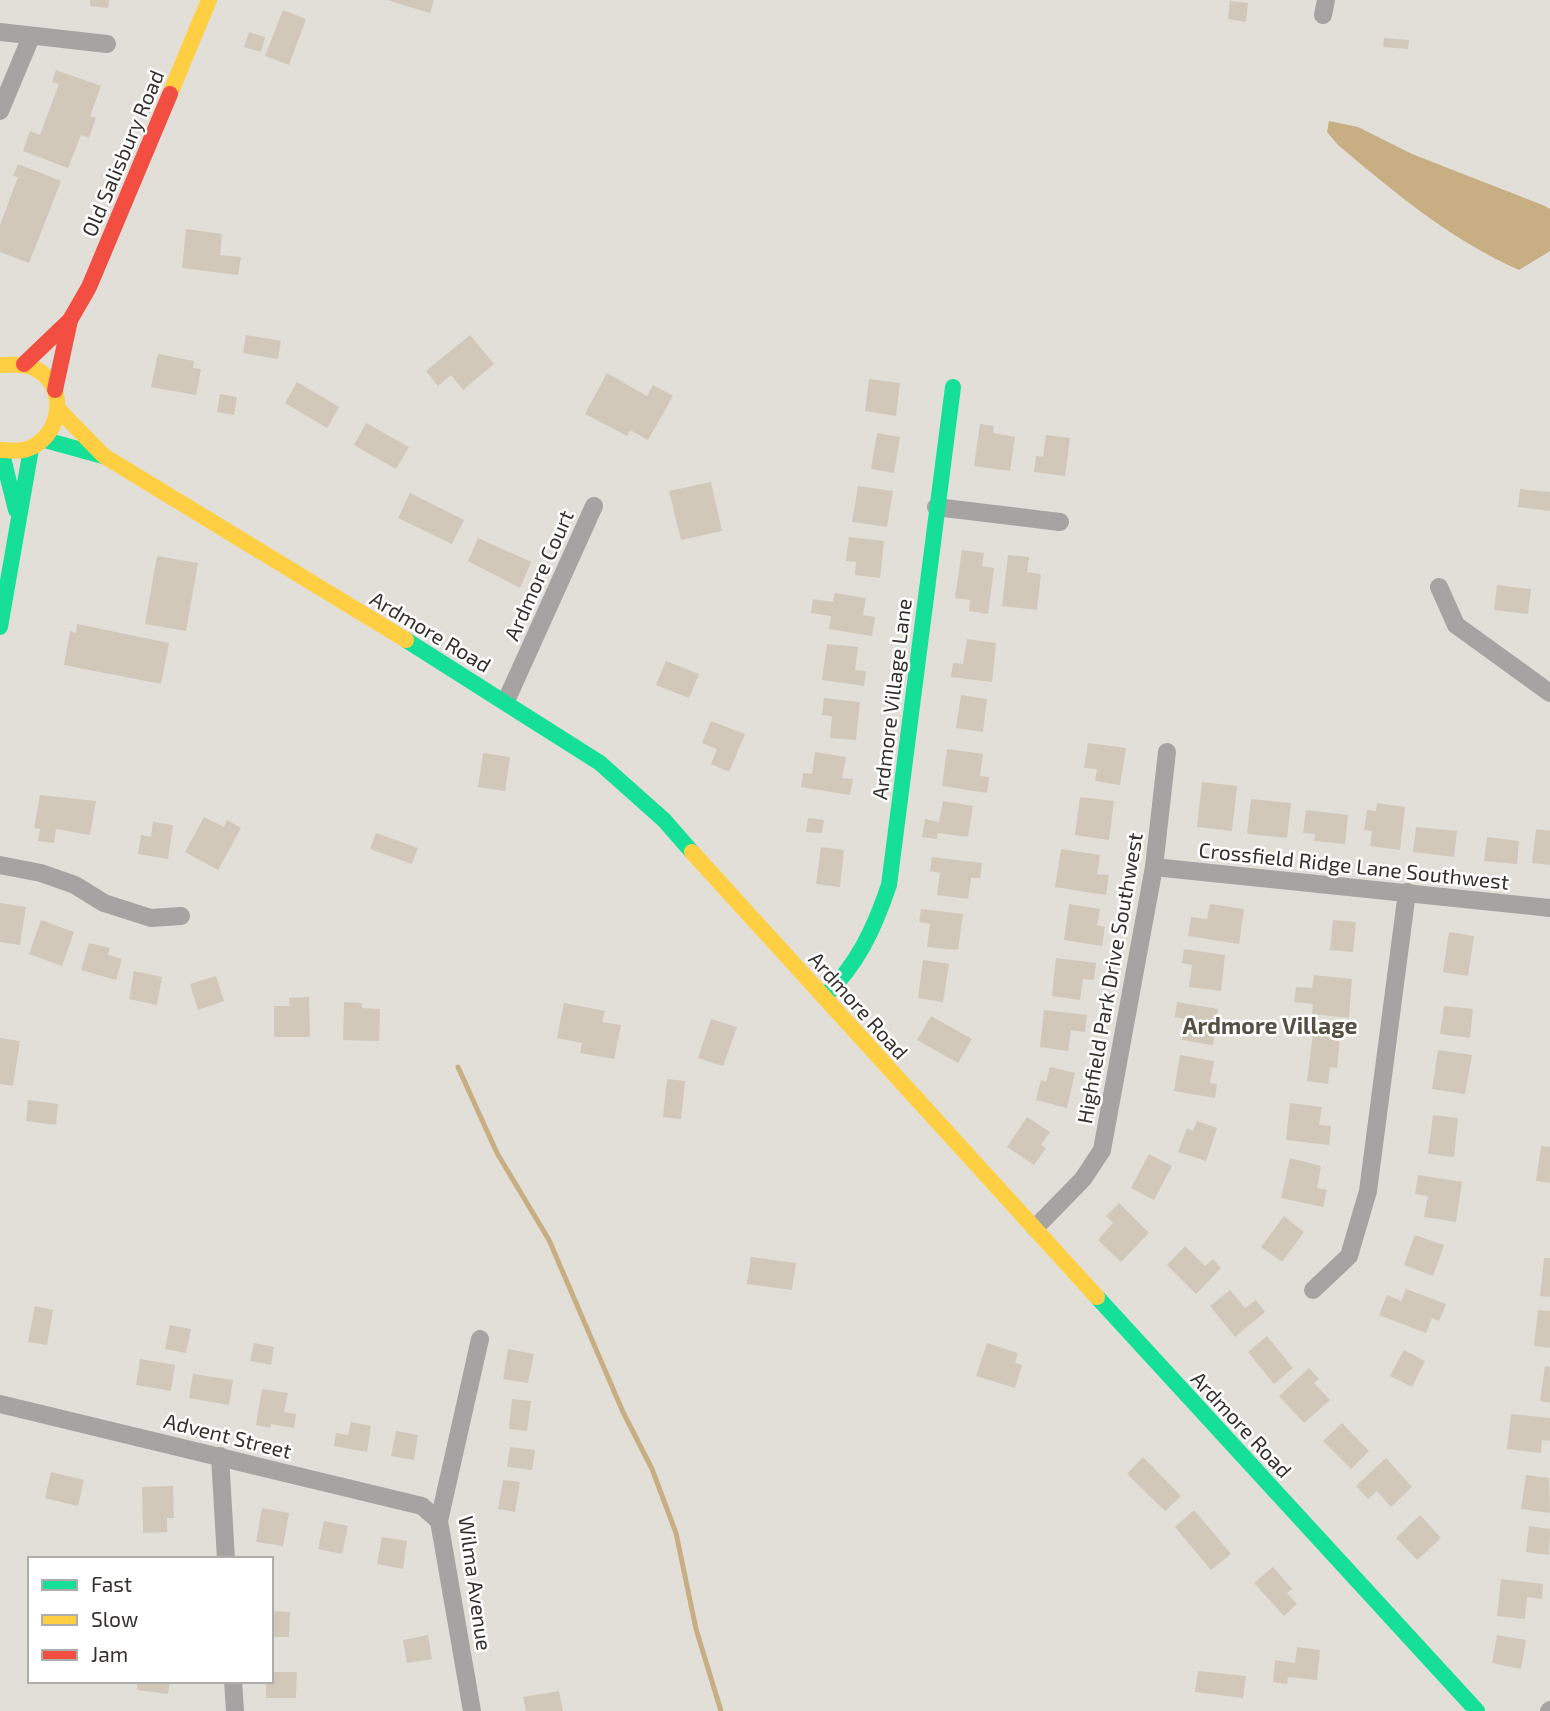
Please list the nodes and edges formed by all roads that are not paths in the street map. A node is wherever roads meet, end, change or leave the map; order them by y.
1 (209, 0) edge
2 (0, 32) edge
3 (31, 37) junction
4 (107, 44) dead end
5 (0, 111) edge
6 (70, 320) junction
7 (24, 364) junction
8 (0, 365) edge
9 (953, 387) dead end
10 (55, 390) junction
11 (59, 410) junction
12 (38, 444) junction
13 (1, 450) edge
14 (104, 456) junction
15 (594, 506) dead end
16 (936, 507) junction
17 (18, 517) junction
18 (1060, 522) dead end
19 (1439, 587) dead end
20 (0, 627) edge
21 (1550, 693) edge
22 (506, 701) junction
23 (1167, 752) dead end
24 (0, 865) edge
25 (1154, 867) junction
26 (1407, 892) junction
27 (1550, 908) edge
28 (181, 916) dead end
29 (824, 997) junction
30 (1035, 1228) junction
31 (1313, 1290) dead end
32 (480, 1339) dead end
33 (0, 1404) edge
34 (220, 1456) junction
35 (439, 1521) junction
36 (226, 1557) edge
37 (233, 1683) edge
38 (234, 1711) edge
39 (472, 1711) edge
40 (1477, 1711) edge

1 - 6 street, Old Salisbury Road
2 - 3 street
3 - 4 street
3 - 5 street
6 - 7 street, Old Salisbury Road
6 - 10 street, Old Salisbury Road
7 - 8 street
7 - 10 street
9 - 16 street, Ardmore Village Lane
10 - 11 street, Old Salisbury Road
11 - 12 street
11 - 14 street, Ardmore Road
12 - 13 street
12 - 14 street, Ardmore Road
12 - 17 street
13 - 17 street
14 - 22 street, Ardmore Road
15 - 22 street, Ardmore Court
16 - 18 street
16 - 29 street, Ardmore Village Lane
17 - 20 street
19 - 21 street
22 - 29 street, Ardmore Road
23 - 25 street, Highfield Park Drive Southwest
24 - 28 street
25 - 26 street, Crossfield Ridge Lane Southwest
25 - 30 street, Highfield Park Drive Southwest
26 - 27 street, Crossfield Ridge Lane Southwest
26 - 31 street
29 - 30 street, Ardmore Road
30 - 40 street, Ardmore Road
32 - 35 street, Wilma Avenue
33 - 34 street, Advent Street
34 - 35 street, Advent Street
34 - 36 street
35 - 39 street, Wilma Avenue
37 - 38 street

